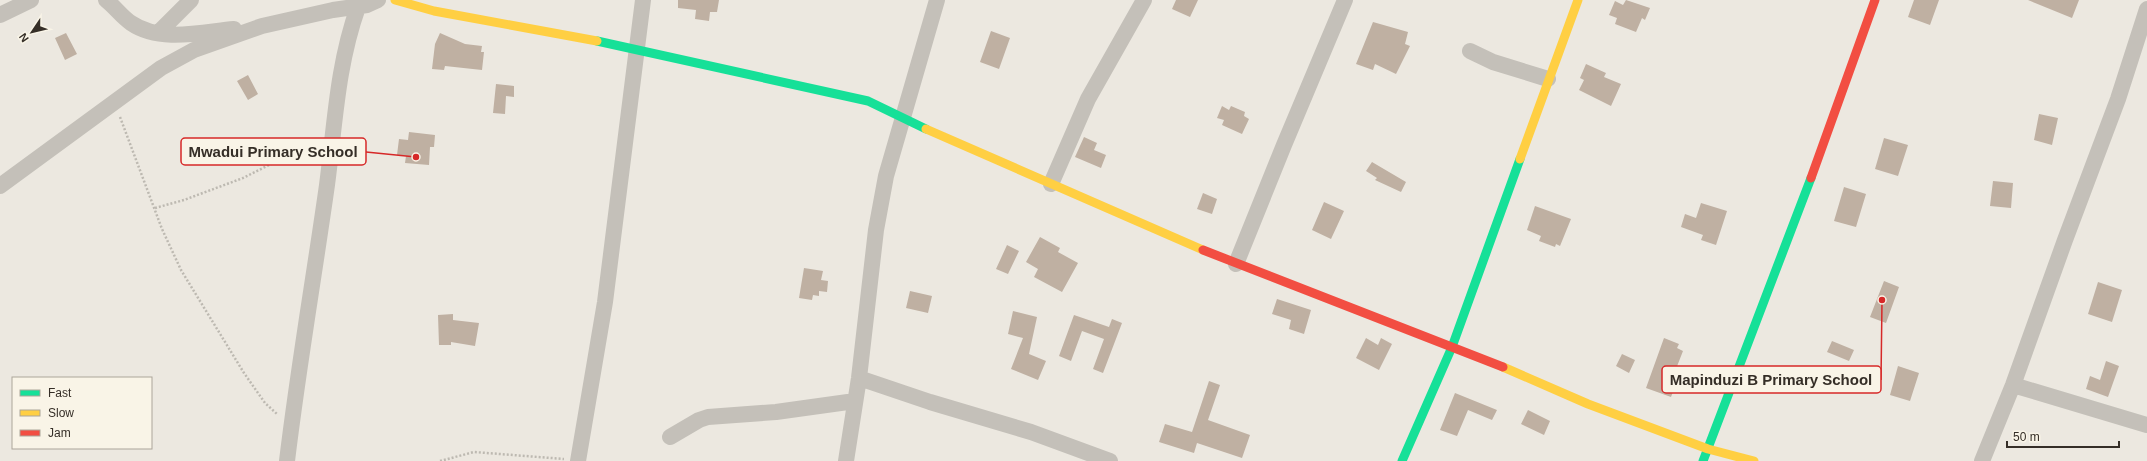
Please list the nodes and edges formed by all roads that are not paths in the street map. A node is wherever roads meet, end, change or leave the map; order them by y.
1 (31, 0) edge
2 (106, 0) edge
3 (191, 0) edge
4 (378, 0) edge
5 (395, 0) edge
6 (644, 0) edge
7 (936, 0) edge
8 (1144, 0) edge
9 (1345, 0) edge
10 (1578, 0) edge
11 (1875, 0) edge
12 (358, 7) junction
13 (2147, 9) edge
14 (0, 15) edge
15 (262, 26) junction
16 (158, 33) junction
17 (637, 49) junction
18 (1470, 51) dead end
19 (1548, 79) junction
20 (902, 119) junction
21 (1051, 184) junction
22 (0, 186) edge
23 (1236, 264) junction
24 (1452, 347) junction
25 (859, 378) junction
26 (2013, 385) junction
27 (855, 401) junction
28 (2147, 425) edge
29 (670, 437) dead end
30 (1708, 449) junction
31 (579, 459) edge
32 (287, 461) edge
33 (846, 461) edge
34 (1110, 461) edge
35 (1402, 461) edge
36 (1703, 461) edge
37 (1754, 461) edge
38 (1982, 461) edge

1 - 14 street
2 - 16 street
3 - 16 street
4 - 12 street
5 - 17 street
6 - 17 street
7 - 20 street
8 - 21 street
9 - 23 street
10 - 19 street
11 - 30 street
12 - 15 street
12 - 32 street
13 - 26 street
15 - 16 street
15 - 22 street
17 - 20 street
17 - 31 street
18 - 19 street
19 - 24 street
20 - 21 street
20 - 25 street
21 - 23 street
23 - 24 street
24 - 30 street
24 - 35 street
25 - 27 street
25 - 34 street
26 - 28 street
26 - 38 street
27 - 29 street
27 - 33 street
30 - 36 street
30 - 37 street

